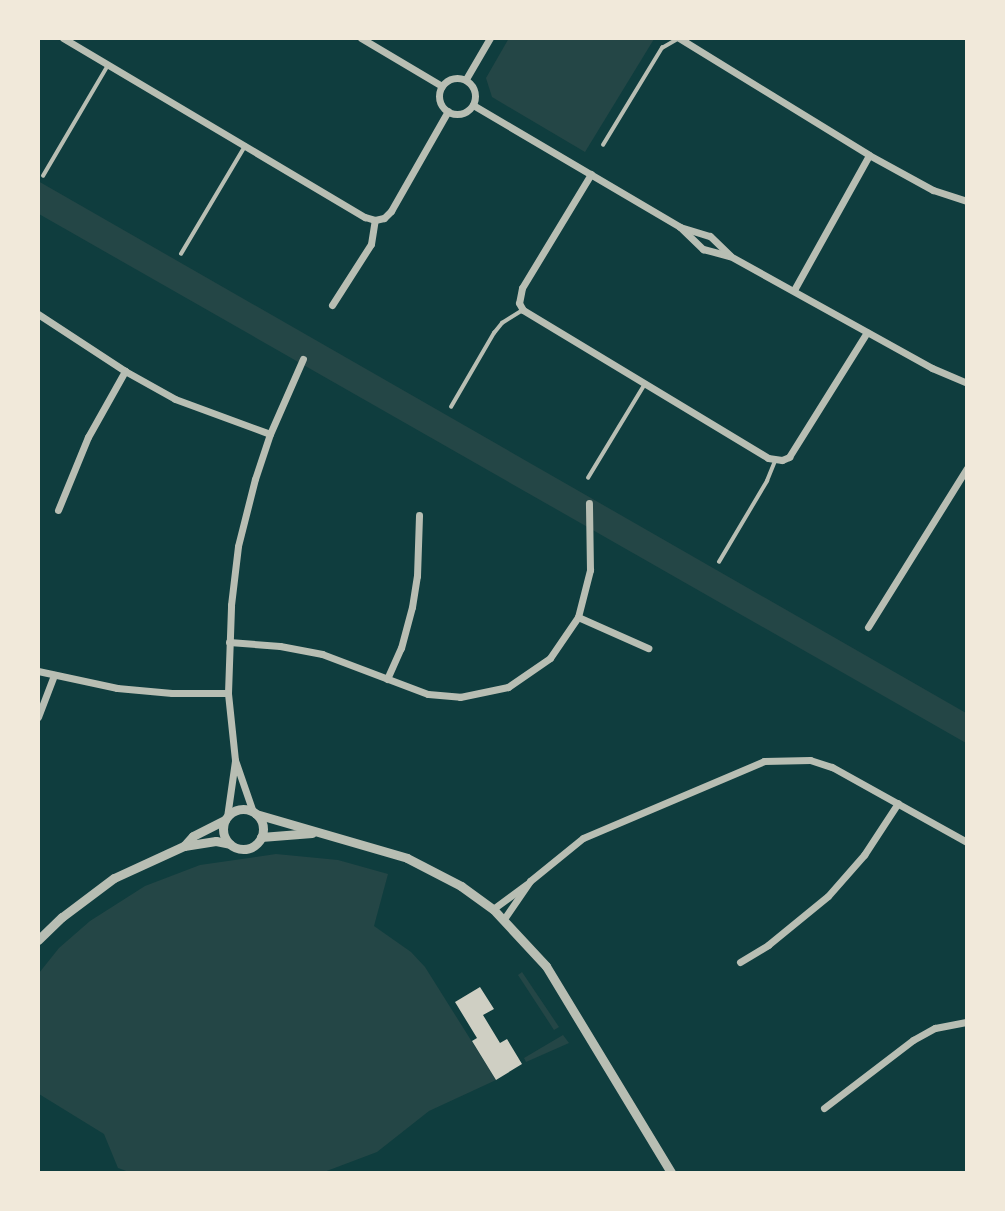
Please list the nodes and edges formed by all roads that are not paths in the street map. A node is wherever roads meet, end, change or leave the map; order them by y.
1 (64, 38) edge
2 (361, 38) edge
3 (490, 38) edge
4 (679, 38) edge
5 (108, 65) junction
6 (466, 79) junction
7 (442, 86) junction
8 (473, 105) junction
9 (448, 111) junction
10 (603, 145) dead end
11 (245, 146) junction
12 (869, 155) junction
13 (591, 174) junction
14 (43, 176) dead end
15 (967, 201) edge
16 (375, 220) junction
17 (680, 228) junction
18 (181, 254) dead end
19 (730, 256) junction
20 (794, 290) junction
21 (332, 304) dead end
22 (523, 310) junction
23 (38, 314) edge
24 (867, 332) junction
25 (303, 359) dead end
26 (125, 371) junction
27 (967, 383) edge
28 (645, 384) junction
29 (451, 407) dead end
30 (270, 434) junction
31 (775, 461) junction
32 (967, 468) edge
33 (588, 478) dead end
34 (589, 503) dead end
35 (58, 510) dead end
36 (419, 515) dead end
37 (719, 562) dead end
38 (578, 617) junction
39 (868, 627) dead end
40 (229, 642) junction
41 (648, 648) dead end
42 (38, 671) edge
43 (54, 676) junction
44 (387, 680) junction
45 (228, 693) junction
46 (38, 717) edge
47 (235, 760) junction
48 (898, 803) junction
49 (255, 813) junction
50 (226, 818) junction
51 (314, 832) junction
52 (261, 837) junction
53 (967, 842) edge
54 (229, 844) junction
55 (184, 846) junction
56 (530, 881) junction
57 (493, 909) junction
58 (504, 919) junction
59 (38, 940) edge
60 (740, 962) dead end
61 (967, 1022) edge
62 (824, 1108) dead end
63 (671, 1172) edge

1 - 5 street
2 - 7 street
3 - 6 street
4 - 10 lane
4 - 12 street
5 - 11 street
5 - 14 lane
6 - 7 street
6 - 8 street
7 - 9 street
8 - 9 street
8 - 13 street
9 - 16 street
11 - 16 street
11 - 18 lane
12 - 15 street
12 - 20 street
13 - 17 street
13 - 22 street
16 - 21 street
17 - 19 street
17 - 19 street
19 - 20 street
20 - 24 street
22 - 28 street
22 - 29 lane
23 - 26 street
24 - 27 street
24 - 31 street
25 - 30 street
26 - 30 street
26 - 35 street
28 - 31 street
28 - 33 lane
30 - 40 street
31 - 37 lane
32 - 39 street
34 - 38 street
36 - 44 street
38 - 41 street
38 - 44 street
40 - 44 street
40 - 45 street
42 - 43 street
43 - 45 street
43 - 46 street
45 - 47 street
47 - 49 street
47 - 50 street
48 - 53 street
48 - 56 street
48 - 60 street
49 - 50 street
49 - 51 street
49 - 52 street
50 - 54 street
50 - 55 street
51 - 52 street
51 - 57 street
52 - 54 street
54 - 55 street
55 - 59 street
56 - 57 street
56 - 58 street
57 - 58 street
58 - 63 street
61 - 62 street

